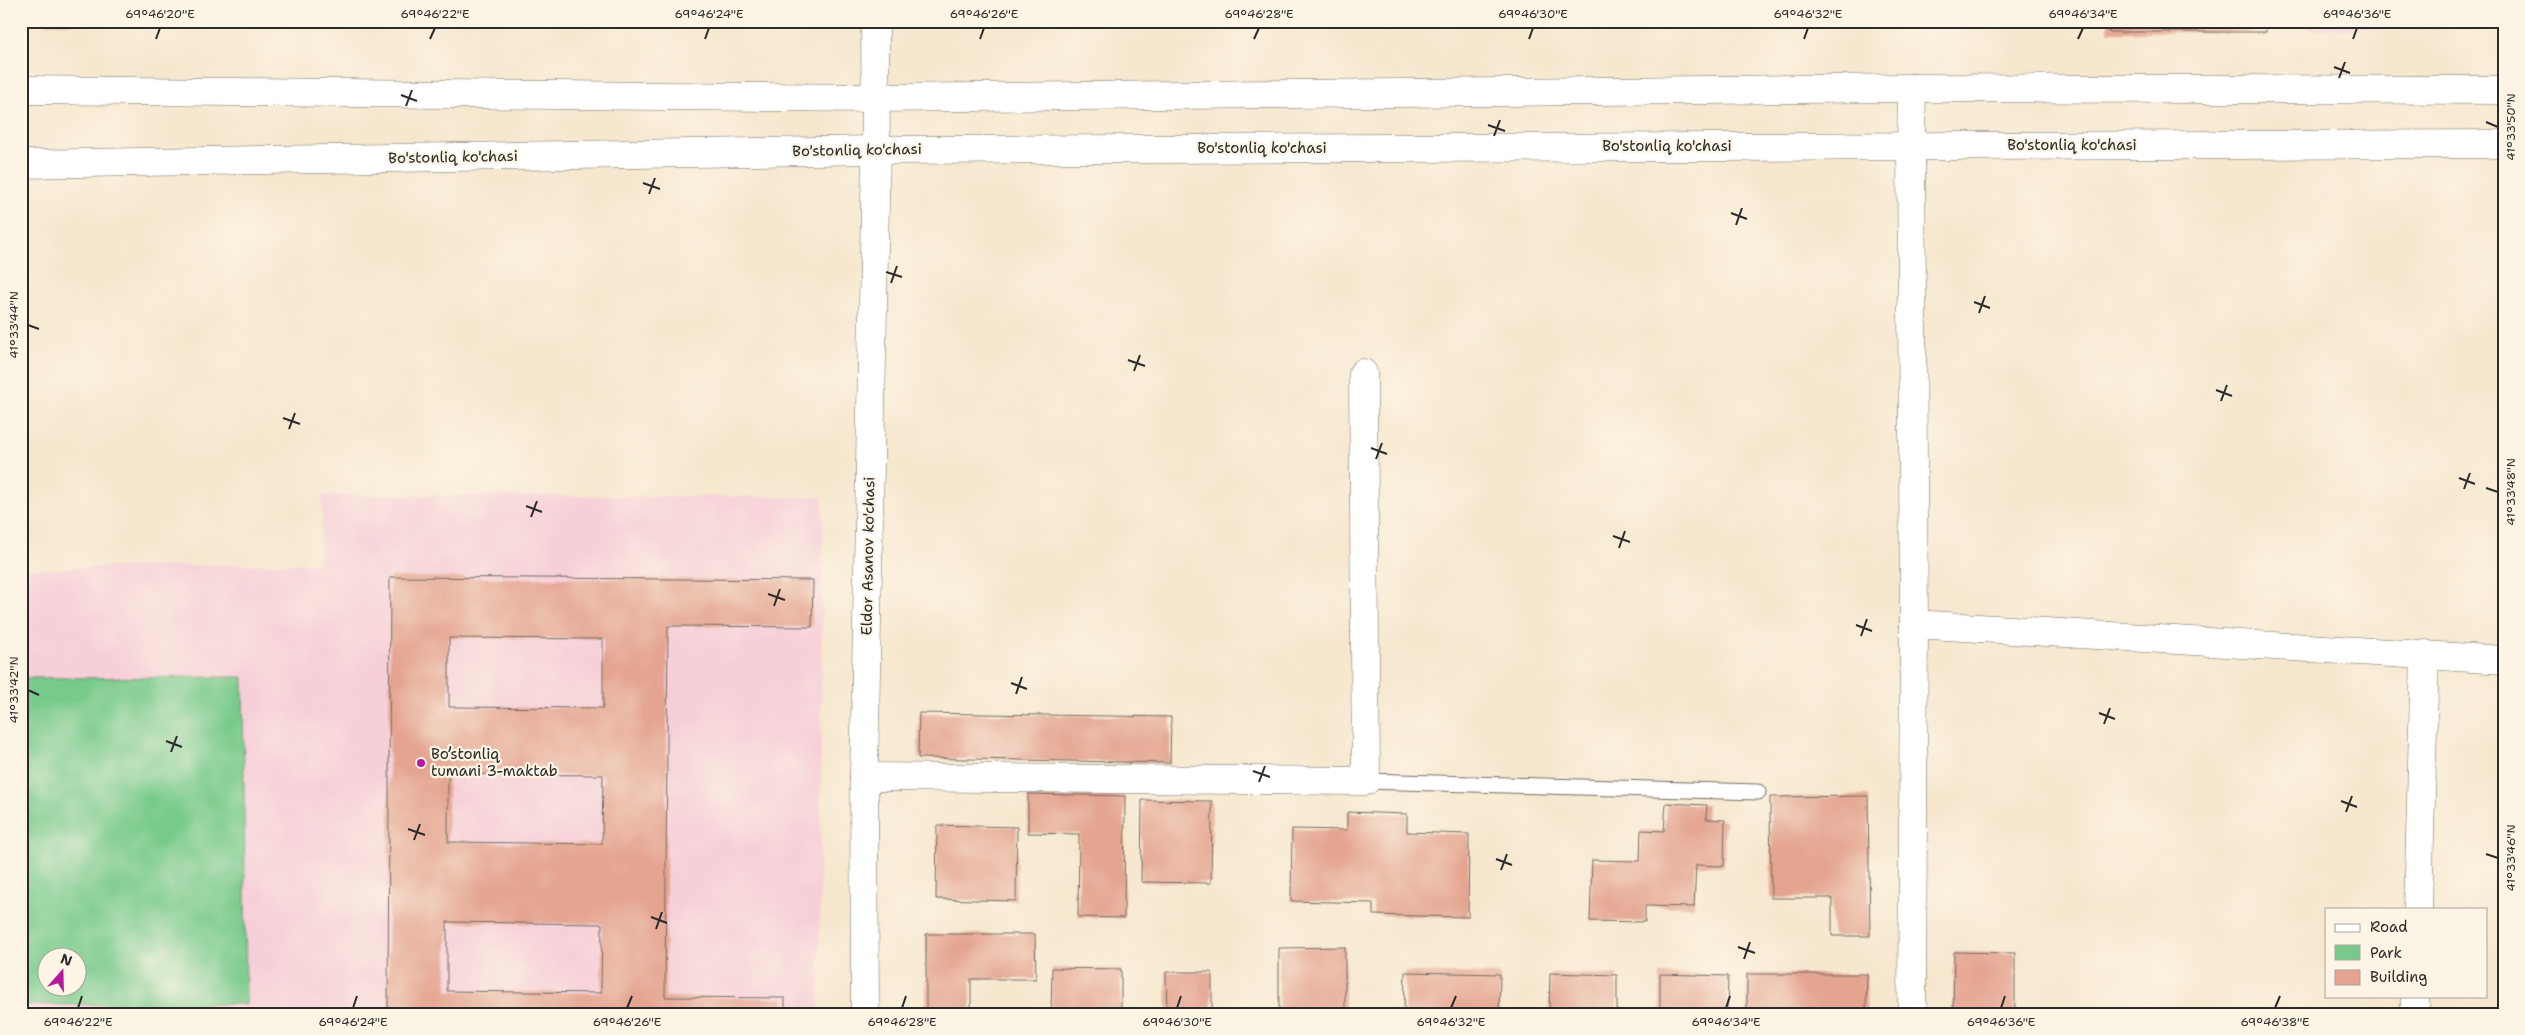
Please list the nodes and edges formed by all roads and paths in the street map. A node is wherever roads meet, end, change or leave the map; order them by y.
1 (874, 21) edge
2 (1912, 88) junction
3 (21, 90) edge
4 (2504, 90) edge
5 (876, 98) junction
6 (2504, 144) edge
7 (1911, 145) junction
8 (876, 150) junction
9 (21, 164) edge
10 (1363, 373) dead end
11 (1914, 624) junction
12 (2425, 654) junction
13 (2504, 660) edge
14 (864, 777) junction
15 (1366, 781) junction
16 (1758, 792) dead end
17 (2418, 908) edge
18 (2415, 998) edge
19 (865, 1014) edge
20 (1912, 1014) edge
21 (2415, 1014) edge

1 - 5 street, Eldor Asanov ko'chasi
2 - 4 street
2 - 5 street
2 - 7 street
3 - 5 street
5 - 8 street, Eldor Asanov ko'chasi
6 - 7 street, Bo'stonliq ko'chasi
7 - 8 street, Bo'stonliq ko'chasi
7 - 11 street
8 - 9 street, Bo'stonliq ko'chasi
8 - 14 street, Eldor Asanov ko'chasi
10 - 15 street
11 - 12 street
11 - 20 street
12 - 13 street
12 - 17 street
14 - 15 street
14 - 19 street, Eldor Asanov ko'chasi
15 - 16 lane
18 - 21 street

